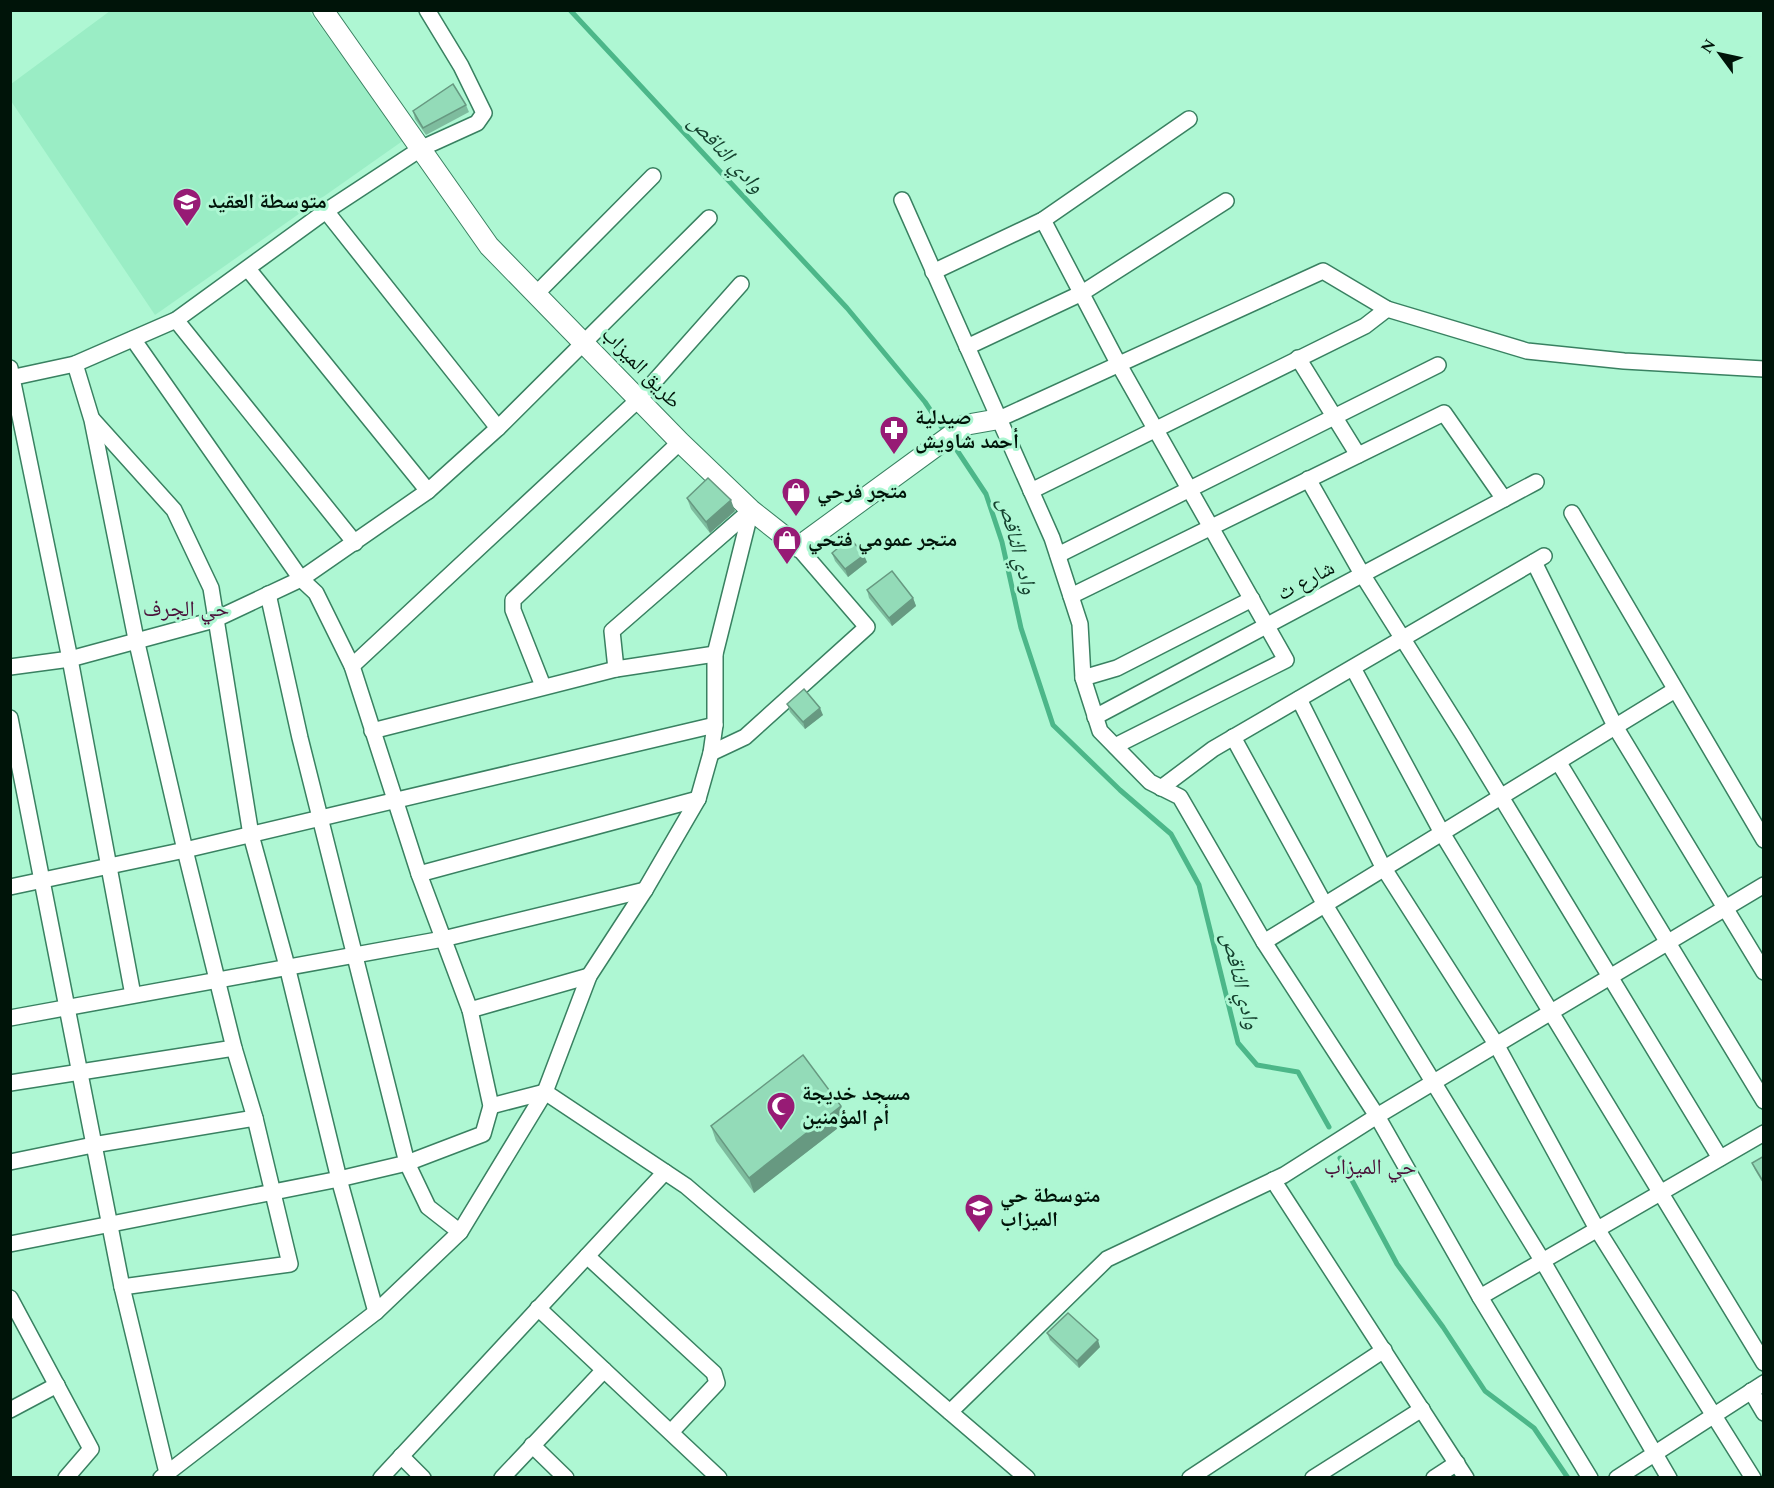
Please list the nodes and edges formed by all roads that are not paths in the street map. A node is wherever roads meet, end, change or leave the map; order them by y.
1 (323, 10) edge
2 (427, 10) edge
3 (1190, 118) dead end
4 (422, 148) junction
5 (653, 176) dead end
6 (902, 200) dead end
7 (1226, 201) dead end
8 (326, 210) junction
9 (709, 218) dead end
10 (1043, 220) junction
11 (248, 269) junction
12 (933, 272) junction
13 (741, 284) dead end
14 (1082, 293) junction
15 (536, 294) junction
16 (1387, 309) junction
17 (176, 320) junction
18 (133, 339) junction
19 (584, 343) junction
20 (967, 347) junction
21 (1298, 358) junction
22 (1118, 363) junction
23 (75, 364) junction
24 (1438, 365) dead end
25 (1764, 369) edge
26 (11, 375) edge
27 (638, 400) junction
28 (999, 418) junction
29 (1334, 419) junction
30 (92, 420) junction
31 (498, 428) junction
32 (1156, 429) junction
33 (680, 442) junction
34 (1358, 455) junction
35 (1308, 479) junction
36 (1536, 482) dead end
37 (428, 490) junction
38 (1190, 490) junction
39 (1031, 491) junction
40 (1504, 499) junction
41 (751, 510) junction
42 (1572, 513) dead end
43 (1212, 526) junction
44 (355, 543) junction
45 (798, 548) junction
46 (1058, 555) junction
47 (1362, 574) junction
48 (301, 579) junction
49 (268, 594) junction
50 (1071, 596) junction
51 (1252, 598) junction
52 (214, 620) junction
53 (1267, 625) junction
54 (1403, 638) junction
55 (136, 639) junction
56 (715, 654) junction
57 (69, 659) junction
58 (352, 666) junction
59 (10, 667) edge
60 (1353, 668) junction
61 (616, 669) junction
62 (1083, 678) junction
63 (543, 686) junction
64 (1675, 690) junction
65 (1299, 699) junction
66 (1095, 717) junction
67 (10, 718) edge
68 (715, 725) junction
69 (1616, 728) junction
70 (372, 731) junction
71 (1233, 737) junction
72 (1115, 746) junction
73 (711, 753) junction
74 (1559, 763) junction
75 (1161, 788) junction
76 (1501, 798) junction
77 (395, 799) junction
78 (698, 799) junction
79 (320, 817) junction
80 (1442, 833) junction
81 (250, 835) junction
82 (1764, 840) edge
83 (185, 850) junction
84 (109, 866) junction
85 (1383, 867) junction
86 (419, 874) junction
87 (44, 882) junction
88 (1764, 885) edge
89 (10, 887) edge
90 (645, 890) junction
91 (1325, 905) junction
92 (1723, 908) junction
93 (443, 939) junction
94 (1264, 942) junction
95 (1666, 942) junction
96 (355, 956) junction
97 (287, 966) junction
98 (1764, 972) edge
99 (589, 976) junction
100 (1611, 977) junction
101 (218, 979) junction
102 (133, 995) junction
103 (67, 1007) junction
104 (470, 1010) junction
105 (1550, 1012) junction
106 (10, 1018) edge
107 (1496, 1044) junction
108 (234, 1048) junction
109 (79, 1074) junction
110 (10, 1083) edge
111 (1435, 1083) junction
112 (545, 1092) junction
113 (1764, 1101) edge
114 (491, 1106) junction
115 (1377, 1116) junction
116 (255, 1118) junction
117 (1764, 1133) edge
118 (93, 1145) junction
119 (1720, 1158) junction
120 (10, 1162) edge
121 (407, 1163) junction
122 (665, 1172) junction
123 (339, 1179) junction
124 (1273, 1180) junction
125 (1660, 1192) junction
126 (273, 1194) junction
127 (109, 1224) junction
128 (1597, 1228) junction
129 (460, 1232) junction
130 (10, 1244) edge
131 (587, 1256) junction
132 (1542, 1260) junction
133 (122, 1287) junction
134 (1480, 1297) junction
135 (10, 1298) edge
136 (538, 1308) junction
137 (376, 1312) junction
138 (1384, 1350) junction
139 (1764, 1363) edge
140 (604, 1370) junction
141 (57, 1385) junction
142 (1757, 1387) edge
143 (1422, 1409) junction
144 (10, 1410) edge
145 (950, 1412) junction
146 (1764, 1413) edge
147 (1714, 1415) junction
148 (671, 1432) junction
149 (532, 1445) junction
150 (1654, 1454) junction
151 (401, 1456) junction
152 (1457, 1463) junction
153 (164, 1475) edge
154 (66, 1478) edge
155 (381, 1478) edge
156 (423, 1478) edge
157 (502, 1478) edge
158 (566, 1478) edge
159 (719, 1478) edge
160 (1027, 1478) edge
161 (1190, 1478) edge
162 (1313, 1478) edge
163 (1434, 1478) edge
164 (1466, 1478) edge
165 (1590, 1478) edge
166 (1617, 1478) edge
167 (1669, 1478) edge
168 (1753, 1478) edge

1 - 4 street, طريق الميزاب
2 - 4 street
3 - 10 street
4 - 8 street
4 - 15 street, طريق الميزاب
5 - 15 street
6 - 12 street
7 - 14 street
8 - 11 street
8 - 31 street
9 - 19 street
10 - 12 street
10 - 14 street
11 - 17 street
11 - 37 street
12 - 20 street
13 - 27 street
14 - 20 street
14 - 22 street
15 - 19 street, طريق الميزاب
16 - 21 street
16 - 22 street
16 - 25 street
17 - 18 street
17 - 44 street
18 - 23 street
18 - 48 street
19 - 27 street, طريق الميزاب
19 - 31 street
20 - 28 street
21 - 29 street
21 - 32 street
22 - 28 street
22 - 32 street
23 - 26 street
23 - 30 street
24 - 29 street
26 - 57 street
27 - 33 street, طريق الميزاب
27 - 58 street
28 - 39 street
28 - 45 street
29 - 34 street
29 - 38 street
30 - 52 street
30 - 55 street
31 - 37 street
32 - 38 street
32 - 39 street
33 - 41 street, طريق الميزاب
33 - 63 street
34 - 35 street
34 - 40 street
35 - 43 street
35 - 47 street
36 - 40 street, شارع ث
37 - 44 street
38 - 43 street
38 - 46 street
39 - 46 street
40 - 47 street, شارع ث
41 - 45 street, طريق الميزاب
41 - 56 street
41 - 61 street
42 - 64 street
43 - 50 street
43 - 51 street
44 - 48 street
45 - 73 street
46 - 50 street
47 - 53 street, شارع ث
47 - 54 street
48 - 49 street
48 - 58 street
49 - 52 street
49 - 79 street
50 - 62 street
51 - 53 street
51 - 62 street
52 - 55 street
52 - 81 street
53 - 66 street, شارع ث
53 - 72 street
54 - 60 street
54 - 69 street
54 - 76 street
55 - 57 street
55 - 83 street
56 - 61 street
56 - 68 street
57 - 59 street
57 - 84 street
58 - 70 street
60 - 65 street
60 - 80 street
61 - 63 street
62 - 66 street
63 - 70 street
64 - 69 street
64 - 82 street
65 - 71 street
65 - 85 street
66 - 72 street
67 - 87 street
68 - 73 street
68 - 77 street
69 - 74 street
69 - 92 street
70 - 77 street
71 - 75 street
71 - 91 street
72 - 75 street
73 - 78 street
74 - 76 street
74 - 95 street
75 - 94 street
76 - 80 street
76 - 100 street
77 - 79 street
77 - 86 street
78 - 86 street
78 - 90 street
79 - 81 street
79 - 96 street
80 - 85 street
80 - 105 street
81 - 83 street
81 - 97 street
83 - 84 street
83 - 101 street
84 - 87 street
84 - 102 street
85 - 91 street
85 - 107 street
86 - 93 street
87 - 89 street
87 - 103 street
88 - 92 street
90 - 93 street
90 - 99 street
91 - 94 street
91 - 111 street
92 - 95 street
92 - 98 street
93 - 96 street
93 - 104 street
94 - 115 street
95 - 100 street
95 - 113 street
96 - 97 street
96 - 121 street
97 - 101 street
97 - 123 street
99 - 104 street
99 - 112 street
100 - 105 street
100 - 119 street
101 - 102 street
101 - 108 street
102 - 103 street
103 - 106 street
103 - 109 street
104 - 114 street
105 - 107 street
105 - 125 street
107 - 111 street
107 - 128 street
108 - 109 street
108 - 116 street
109 - 110 street
109 - 118 street
111 - 115 street
111 - 132 street
112 - 114 street
112 - 122 street
112 - 129 street
114 - 121 street
115 - 124 street
115 - 134 street
116 - 118 street
116 - 126 street
117 - 119 street
118 - 120 street
118 - 127 street
119 - 125 street
121 - 123 street
121 - 129 street
122 - 131 street
122 - 145 street
123 - 126 street
123 - 137 street
124 - 138 street
124 - 145 street
125 - 128 street
125 - 139 street
126 - 127 street
126 - 133 street
127 - 130 street
127 - 133 street
128 - 132 street
128 - 147 street
129 - 137 street
131 - 136 street
131 - 148 street
132 - 134 street
132 - 150 street
133 - 153 street
134 - 165 street
135 - 141 street
136 - 140 street
136 - 151 street
137 - 153 street
138 - 143 street
138 - 161 street
140 - 148 street
140 - 149 street
141 - 144 street
141 - 154 street
142 - 146 street
142 - 147 street
143 - 152 street
143 - 162 street
145 - 160 street
147 - 150 street
147 - 168 street
148 - 159 street
149 - 157 street
149 - 158 street
150 - 166 street
150 - 167 street
151 - 155 street
151 - 156 street
152 - 163 street
152 - 164 street

